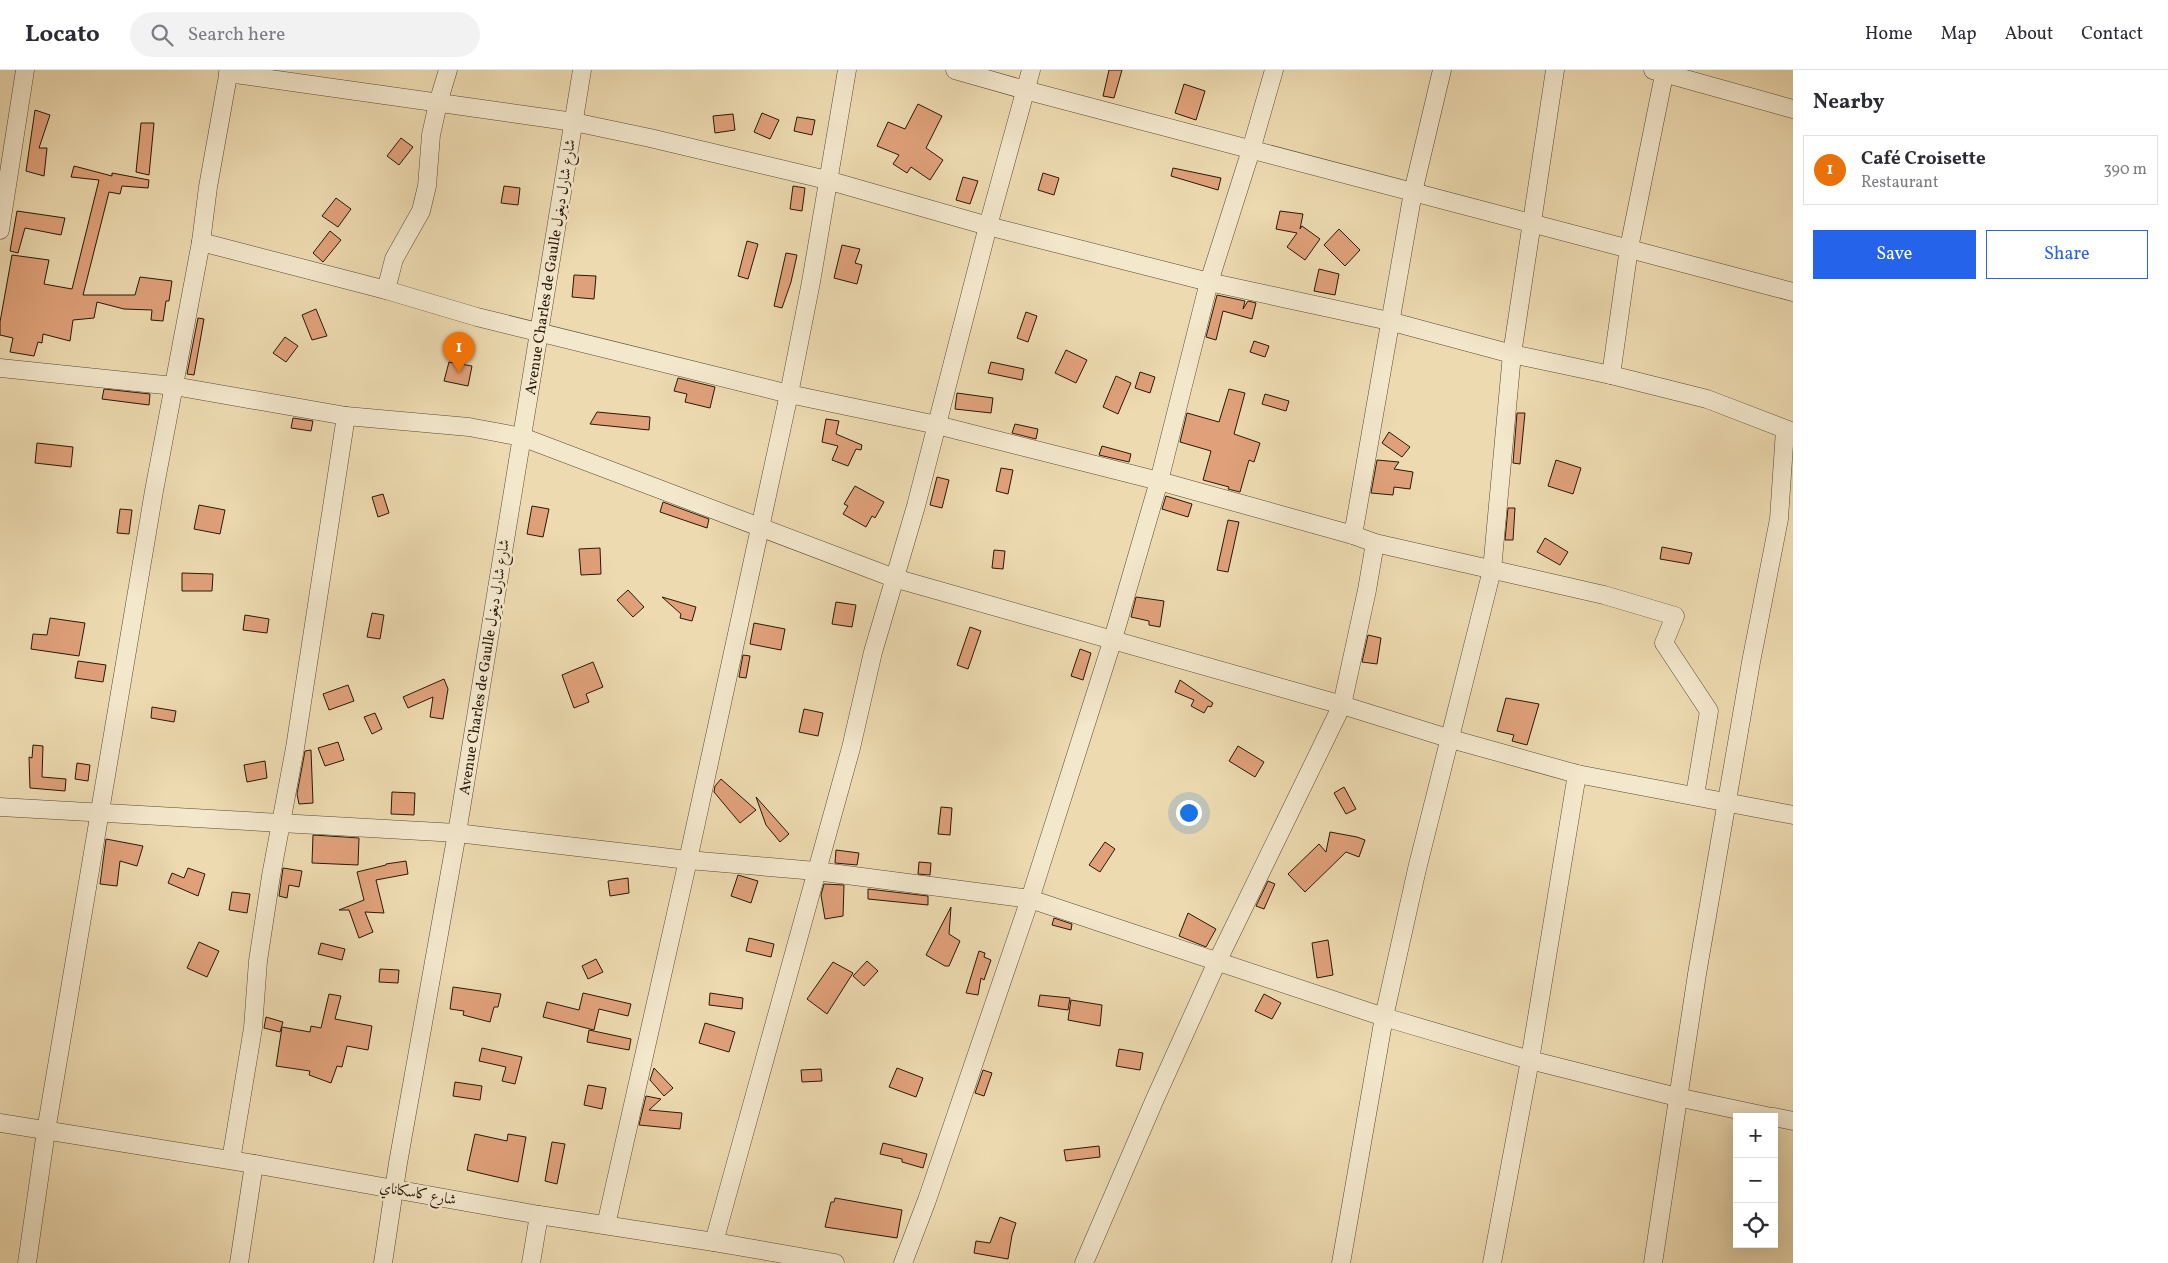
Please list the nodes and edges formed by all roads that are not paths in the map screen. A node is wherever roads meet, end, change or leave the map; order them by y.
1 (25, 70) edge
2 (448, 70) edge
3 (582, 70) edge
4 (847, 70) edge
5 (955, 70) edge
6 (1031, 70) edge
7 (1274, 70) edge
8 (1442, 70) edge
9 (1556, 70) edge
10 (1661, 71) edge
11 (229, 72) edge
12 (307, 77) edge
13 (1025, 90) junction
14 (438, 103) junction
15 (1793, 109) edge
16 (574, 122) junction
17 (1251, 150) junction
18 (827, 180) junction
19 (1413, 192) junction
20 (1531, 224) junction
21 (988, 226) junction
22 (0, 230) edge
23 (201, 242) junction
24 (1629, 248) junction
25 (1209, 282) junction
26 (386, 290) junction
27 (1793, 292) edge
28 (1389, 321) junction
29 (540, 333) junction
30 (1512, 354) junction
31 (0, 368) edge
32 (1611, 375) junction
33 (174, 386) junction
34 (789, 394) junction
35 (346, 416) junction
36 (937, 425) junction
37 (1789, 431) edge
38 (522, 437) junction
39 (1158, 481) junction
40 (761, 529) junction
41 (1353, 535) junction
42 (1375, 543) junction
43 (1492, 570) junction
44 (894, 578) junction
45 (1113, 639) junction
46 (1342, 705) junction
47 (1450, 739) junction
48 (1577, 774) junction
49 (1694, 795) junction
50 (1727, 801) junction
51 (0, 807) edge
52 (101, 813) junction
53 (1793, 815) edge
54 (280, 822) junction
55 (457, 833) junction
56 (688, 860) junction
57 (816, 871) junction
58 (1030, 899) junction
59 (1217, 962) junction
60 (1384, 1018) junction
61 (1530, 1060) junction
62 (1677, 1097) junction
63 (1754, 1113) edge
64 (1778, 1118) edge
65 (1793, 1121) edge
66 (0, 1123) edge
67 (46, 1131) junction
68 (231, 1160) junction
69 (254, 1164) junction
70 (395, 1189) junction
71 (539, 1215) junction
72 (606, 1225) junction
73 (714, 1242) junction
74 (27, 1263) edge
75 (239, 1263) edge
76 (383, 1263) edge
77 (531, 1263) edge
78 (835, 1263) edge
79 (903, 1263) edge
80 (1084, 1263) edge
81 (1341, 1263) edge
82 (1492, 1263) edge
83 (1653, 1263) edge

1 - 22 street
2 - 14 street
3 - 16 street, Avenue Charles de Gaulle شارع شارل ديغول
4 - 18 street
5 - 13 street
6 - 13 street
7 - 17 street
8 - 19 street
9 - 20 street
10 - 15 street
10 - 24 street
11 - 12 street
11 - 23 street
12 - 14 street
13 - 17 street
13 - 21 street
14 - 16 street
14 - 26 street
16 - 18 street
16 - 29 street, Avenue Charles de Gaulle شارع شارل ديغول
17 - 19 street
17 - 25 street
18 - 21 street
18 - 34 street
19 - 20 street
19 - 28 street
20 - 24 street
20 - 30 street
21 - 25 street
21 - 36 street
23 - 26 street
23 - 33 street
24 - 27 street
24 - 32 street
25 - 28 street
25 - 39 street
26 - 29 street
28 - 30 street
28 - 41 street
29 - 34 street
29 - 38 street, Avenue Charles de Gaulle شارع شارل ديغول
30 - 32 street
30 - 43 street
31 - 33 street
32 - 37 street
33 - 35 street
33 - 52 street
34 - 36 street
34 - 40 street
35 - 38 street
35 - 54 street
36 - 39 street
36 - 44 street
37 - 50 street
38 - 40 street
38 - 55 street, Avenue Charles de Gaulle شارع شارل ديغول
39 - 41 street
39 - 45 street
40 - 44 street
40 - 56 street
41 - 42 street
42 - 43 street
42 - 46 street
43 - 47 street
43 - 49 street
44 - 45 street
44 - 57 street
45 - 46 street
45 - 58 street
46 - 47 street
46 - 59 street
47 - 48 street
47 - 60 street
48 - 49 street
48 - 61 street
49 - 50 street
50 - 53 street
50 - 62 street
51 - 52 street
52 - 54 street
52 - 67 street
54 - 55 street
54 - 68 street
55 - 56 street
55 - 70 street, Avenue Charles de Gaulle شارع شارل ديغول
56 - 57 street
56 - 72 street
57 - 58 street
57 - 73 street
58 - 59 street
58 - 79 street
59 - 60 street
59 - 80 street
60 - 61 street
60 - 81 street
61 - 62 street
61 - 82 street
62 - 63 street
62 - 83 street
64 - 65 street
66 - 67 street, شارع كاسكاناي
67 - 68 street, شارع كاسكاناي
67 - 74 street
68 - 69 street, شارع كاسكاناي
69 - 70 street, شارع كاسكاناي
69 - 75 street
70 - 71 street, شارع كاسكاناي
70 - 76 street, Avenue Charles de Gaulle شارع شارل ديغول
71 - 72 street, شارع كاسكاناي
71 - 77 street
72 - 73 street, شارع كاسكاناي
73 - 78 street, شارع كاسكاناي

